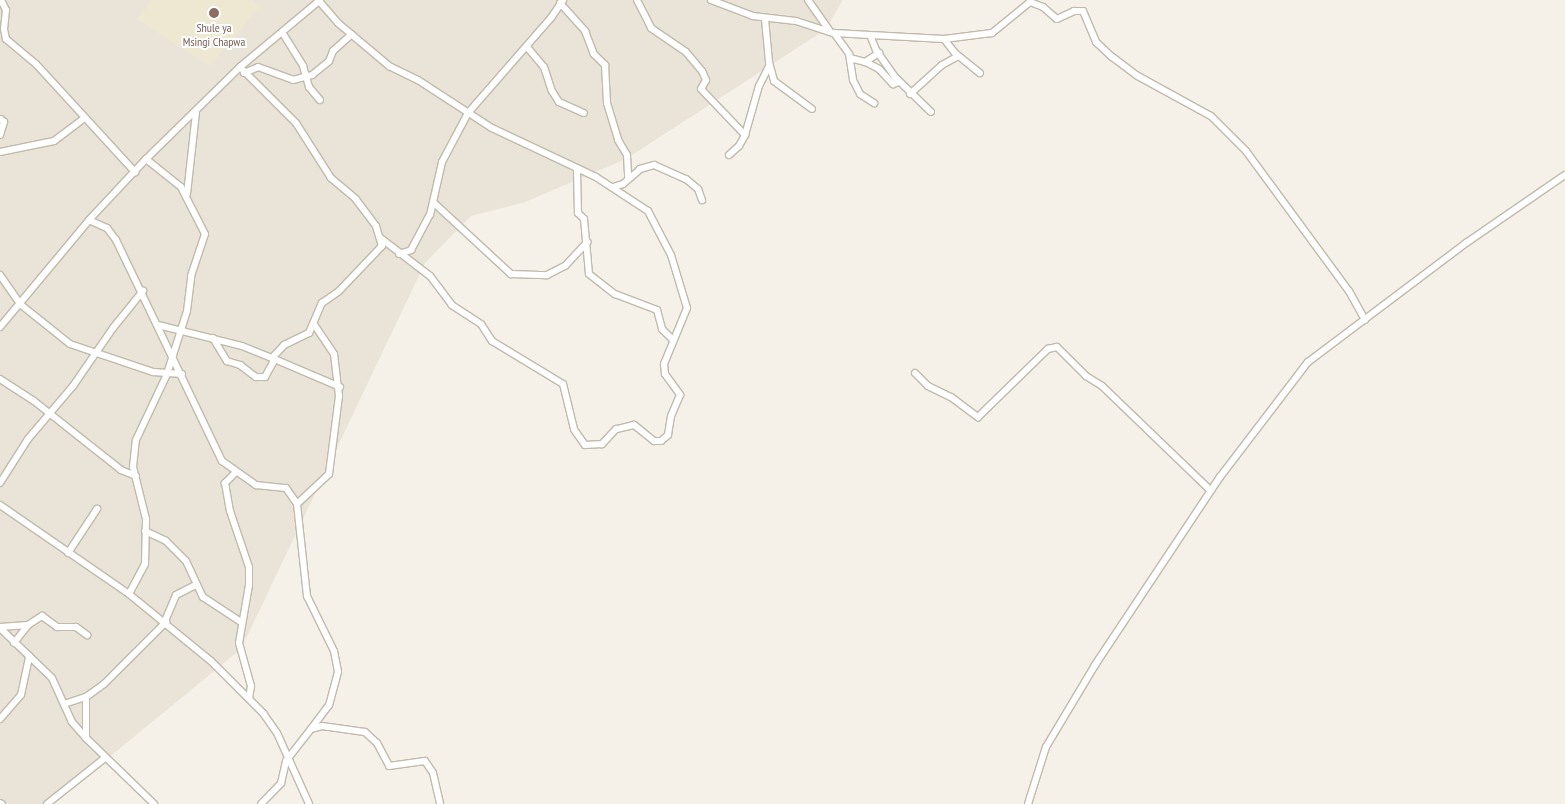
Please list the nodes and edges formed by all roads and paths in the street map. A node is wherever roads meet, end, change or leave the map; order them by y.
1 (2, 0) edge
2 (320, 0) edge
3 (637, 0) edge
4 (711, 0) edge
5 (808, 0) edge
6 (1031, 1) edge
7 (561, 2) edge
8 (765, 19) junction
9 (282, 32) junction
10 (832, 32) junction
11 (352, 34) junction
12 (870, 35) junction
13 (2, 37) edge
14 (944, 39) junction
15 (527, 46) junction
16 (879, 53) junction
17 (958, 56) junction
18 (850, 58) junction
19 (866, 62) junction
20 (769, 66) junction
21 (242, 70) junction
22 (980, 73) dead end
23 (304, 77) junction
24 (899, 82) junction
25 (910, 94) junction
26 (320, 100) dead end
27 (874, 103) dead end
28 (812, 109) dead end
29 (196, 112) junction
30 (931, 112) dead end
31 (468, 113) junction
32 (584, 113) dead end
33 (84, 118) junction
34 (1, 119) edge
35 (0, 135) edge
36 (745, 135) junction
37 (0, 152) edge
38 (729, 155) dead end
39 (146, 159) junction
40 (577, 170) junction
41 (135, 172) junction
42 (1565, 175) edge
43 (628, 178) junction
44 (613, 187) junction
45 (187, 194) junction
46 (702, 200) dead end
47 (434, 203) junction
48 (88, 220) junction
49 (382, 239) junction
50 (587, 242) junction
51 (399, 254) junction
52 (0, 276) edge
53 (143, 291) junction
54 (20, 304) junction
55 (1365, 320) junction
56 (314, 324) junction
57 (158, 325) junction
58 (0, 327) edge
59 (180, 331) junction
60 (213, 338) junction
61 (673, 340) junction
62 (100, 352) junction
63 (172, 354) junction
64 (273, 359) junction
65 (916, 373) dead end
66 (167, 374) junction
67 (182, 374) junction
68 (0, 379) edge
69 (340, 387) junction
70 (48, 414) junction
71 (236, 472) junction
72 (136, 476) junction
73 (0, 483) edge
74 (1210, 491) junction
75 (297, 504) junction
76 (0, 505) edge
77 (97, 509) dead end
78 (145, 531) junction
79 (68, 553) junction
80 (196, 584) junction
81 (129, 594) junction
82 (166, 622) junction
83 (241, 622) junction
84 (28, 625) junction
85 (0, 628) edge
86 (87, 635) dead end
87 (14, 643) junction
88 (29, 656) junction
89 (86, 697) junction
90 (250, 699) junction
91 (64, 704) junction
92 (0, 720) edge
93 (311, 729) junction
94 (86, 738) junction
95 (106, 757) junction
96 (290, 757) junction
97 (47, 804) edge
98 (154, 804) edge
99 (261, 804) edge
100 (309, 804) edge
101 (440, 804) edge
102 (1028, 804) edge

1 - 13 street
2 - 9 street
2 - 11 street
3 - 36 street
4 - 8 street
5 - 10 street
6 - 14 street
6 - 55 street
7 - 15 street
7 - 43 street
8 - 10 street
8 - 20 street
9 - 21 street
9 - 23 street
10 - 12 street
10 - 18 street
11 - 23 street
11 - 31 street
12 - 14 street
12 - 16 street
13 - 33 street
14 - 17 street
15 - 31 street
15 - 32 street
16 - 19 street
16 - 24 street
17 - 22 street
17 - 25 street
18 - 19 street
18 - 27 street
19 - 24 street
20 - 28 street
20 - 36 street
21 - 23 street
21 - 29 street
21 - 49 street
23 - 26 street
24 - 25 street
25 - 30 street
29 - 39 street
29 - 45 street
31 - 40 street
31 - 47 street
33 - 37 street
33 - 41 street
34 - 35 street
36 - 38 street
39 - 41 street
39 - 45 street
40 - 44 street
40 - 50 street
41 - 48 street
42 - 55 street
43 - 44 street
43 - 46 street
44 - 61 street
45 - 59 street
47 - 50 street
47 - 51 street
48 - 53 street
48 - 54 street
49 - 51 street
49 - 56 street
50 - 61 street
51 - 61 street
52 - 54 street
53 - 57 street
53 - 62 street
54 - 58 street
54 - 62 street
55 - 74 street
56 - 64 street
56 - 69 street
57 - 59 street
57 - 63 street
59 - 60 street
59 - 63 street
60 - 64 street
60 - 64 street
62 - 66 street
62 - 70 street
63 - 66 street
63 - 67 street
64 - 69 street
65 - 74 street
66 - 67 street
66 - 72 street
67 - 71 street
68 - 70 street
69 - 75 street
70 - 72 street
70 - 73 street
71 - 75 street
71 - 83 street
72 - 78 street
74 - 102 street
75 - 93 street
76 - 79 street
77 - 79 street
78 - 80 street
78 - 81 street
79 - 81 street
80 - 82 street
80 - 83 street
81 - 82 street
82 - 89 street
82 - 90 street
83 - 90 street
84 - 85 street
84 - 86 street
84 - 87 street
85 - 87 street
87 - 88 street
88 - 91 street
88 - 92 street
89 - 91 street
89 - 94 street
90 - 96 street
91 - 94 street
93 - 96 street
93 - 101 street
94 - 95 street
95 - 97 street
95 - 98 street
96 - 99 street
96 - 100 street

